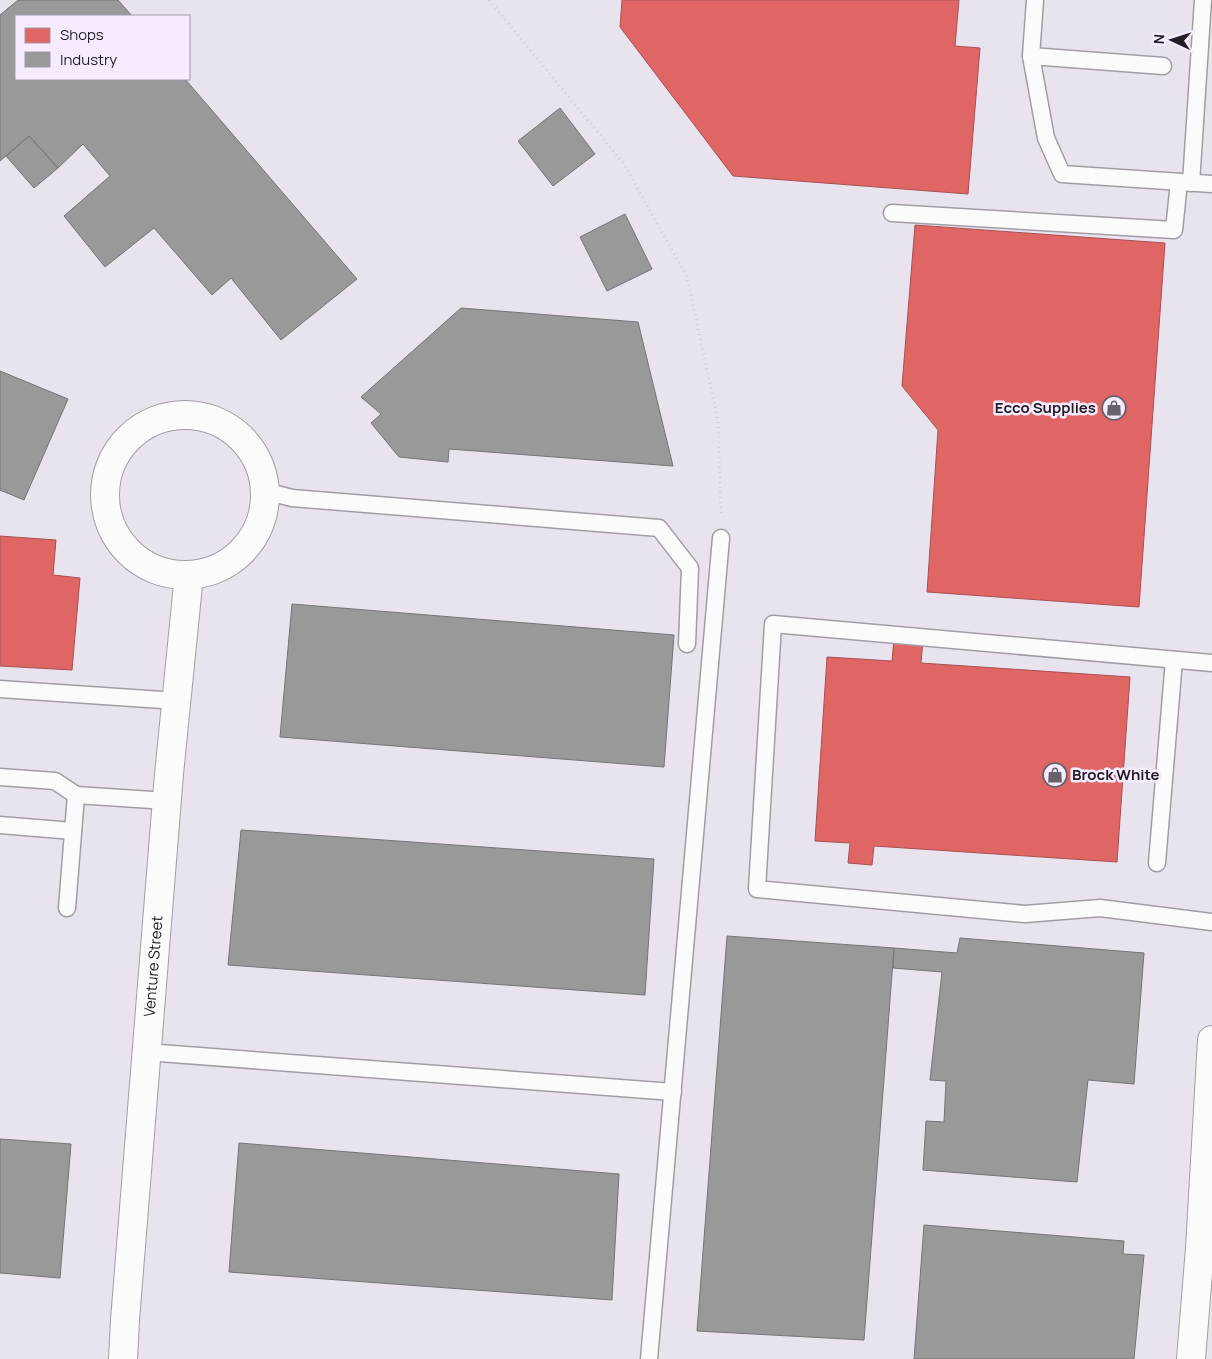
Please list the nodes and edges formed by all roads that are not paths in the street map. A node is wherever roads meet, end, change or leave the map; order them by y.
1 (1035, 0) edge
2 (1203, 0) edge
3 (1031, 56) junction
4 (1163, 66) dead end
5 (1185, 182) junction
6 (1212, 184) edge
7 (892, 213) dead end
8 (265, 492) junction
9 (721, 538) road end
10 (189, 575) junction
11 (687, 644) dead end
12 (1174, 660) junction
13 (1212, 663) edge
14 (0, 689) edge
15 (176, 701) junction
16 (0, 777) edge
17 (76, 795) junction
18 (167, 801) junction
19 (0, 825) edge
20 (73, 831) junction
21 (1157, 862) dead end
22 (67, 908) dead end
23 (1212, 922) edge
24 (1212, 1040) edge
25 (146, 1052) junction
26 (673, 1092) junction
27 (1205, 1263) edge
28 (123, 1359) edge
29 (650, 1359) edge
30 (1191, 1359) edge

1 - 3 lane
2 - 5 lane
3 - 4 lane
3 - 5 lane
5 - 6 lane
5 - 7 lane
8 - 10 street
8 - 10 street
8 - 11 lane
9 - 26 lane
10 - 15 street, Venture Street
12 - 13 lane
12 - 21 lane
12 - 23 lane
14 - 15 lane
15 - 18 street, Venture Street
16 - 17 lane
17 - 18 lane
17 - 20 lane
18 - 25 street, Venture Street
19 - 20 lane
20 - 22 lane
24 - 27 street
25 - 26 lane
25 - 28 street, Venture Street
26 - 29 lane
27 - 30 street

